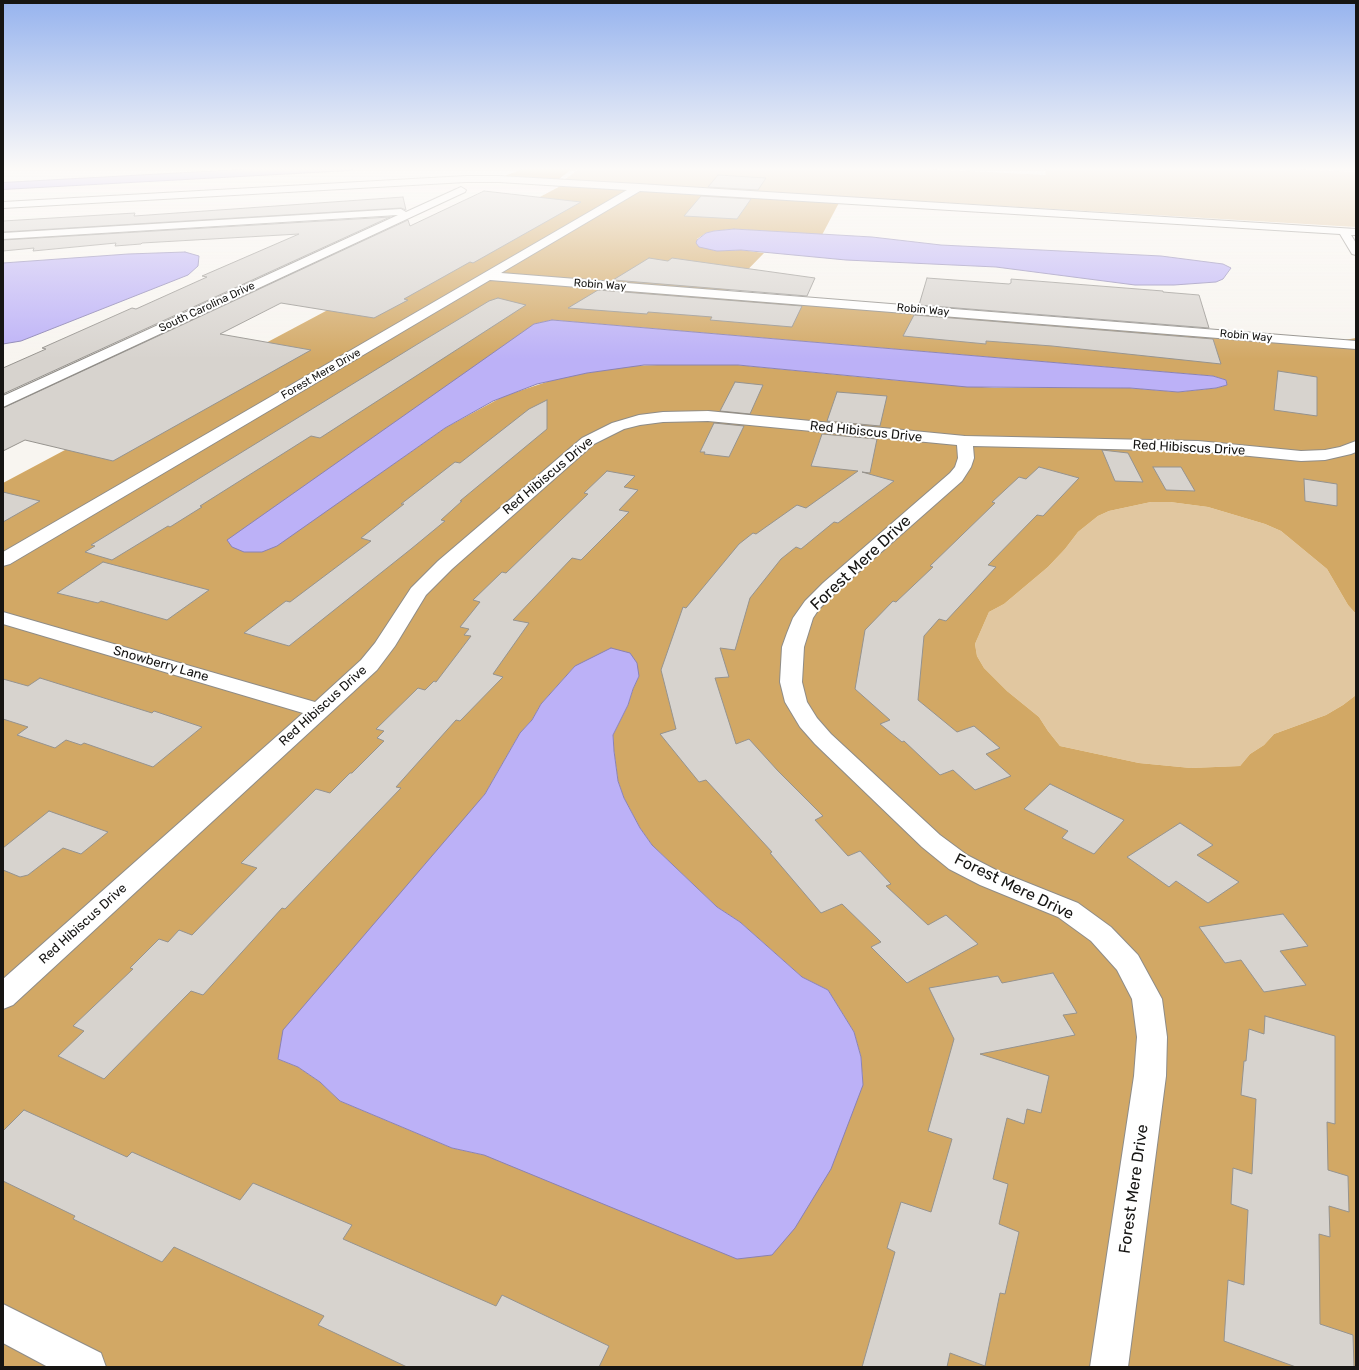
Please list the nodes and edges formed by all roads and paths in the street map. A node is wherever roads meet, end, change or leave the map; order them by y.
1 (89, 231) edge
2 (371, 231) edge
3 (565, 231) edge
4 (1327, 231) edge
5 (1344, 232) junction
6 (1356, 232) edge
7 (3, 236) edge
8 (1356, 252) edge
9 (490, 276) junction
10 (1356, 345) edge
11 (3, 402) edge
12 (965, 441) junction
13 (1356, 446) edge
14 (3, 560) edge
15 (3, 618) edge
16 (318, 710) junction
17 (3, 997) edge
18 (3, 1323) edge
19 (87, 1367) edge
20 (1109, 1367) edge

1 - 7 street
2 - 11 street, South Carolina Drive
3 - 9 street, Forest Mere Drive
4 - 5 street
5 - 6 street
5 - 8 street
9 - 10 street, Robin Way
9 - 14 street, Forest Mere Drive
12 - 13 street, Red Hibiscus Drive
12 - 16 street, Red Hibiscus Drive
12 - 20 street, Forest Mere Drive
15 - 16 street, Snowberry Lane
16 - 17 street, Red Hibiscus Drive
18 - 19 street

